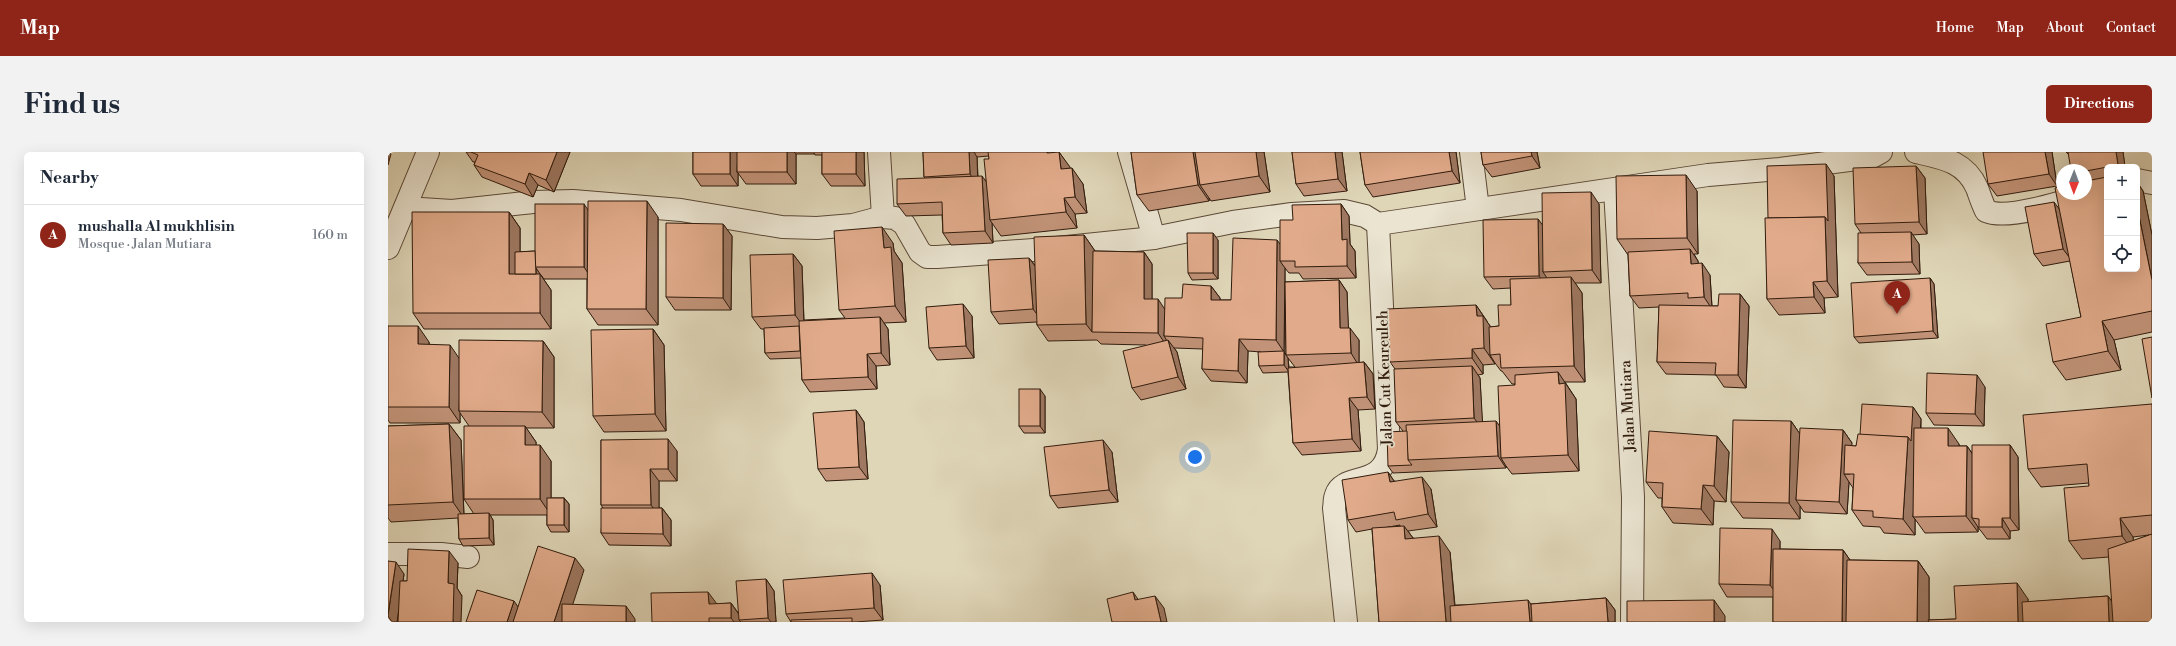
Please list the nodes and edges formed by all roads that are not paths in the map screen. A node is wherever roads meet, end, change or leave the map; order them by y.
1 (428, 152) edge
2 (879, 152) edge
3 (1129, 152) edge
4 (1470, 152) edge
5 (1881, 152) edge
6 (1916, 152) edge
7 (2140, 180) edge
8 (2152, 182) edge
9 (2104, 189) edge
10 (1615, 190) junction
11 (405, 208) junction
12 (1478, 210) junction
13 (883, 217) junction
14 (1378, 224) junction
15 (390, 238) edge
16 (1154, 238) junction
17 (388, 554) edge
18 (468, 557) dead end
19 (1346, 622) edge
20 (1632, 622) edge

1 - 11 street
2 - 13 street
3 - 16 street
4 - 12 street
5 - 10 street
6 - 9 street
7 - 8 street
10 - 12 street
10 - 20 street, Jalan Mutiara
11 - 13 street
11 - 15 street
12 - 14 street
13 - 16 street
14 - 16 street
14 - 19 street, Jalan Cut Keureuleh
17 - 18 street

